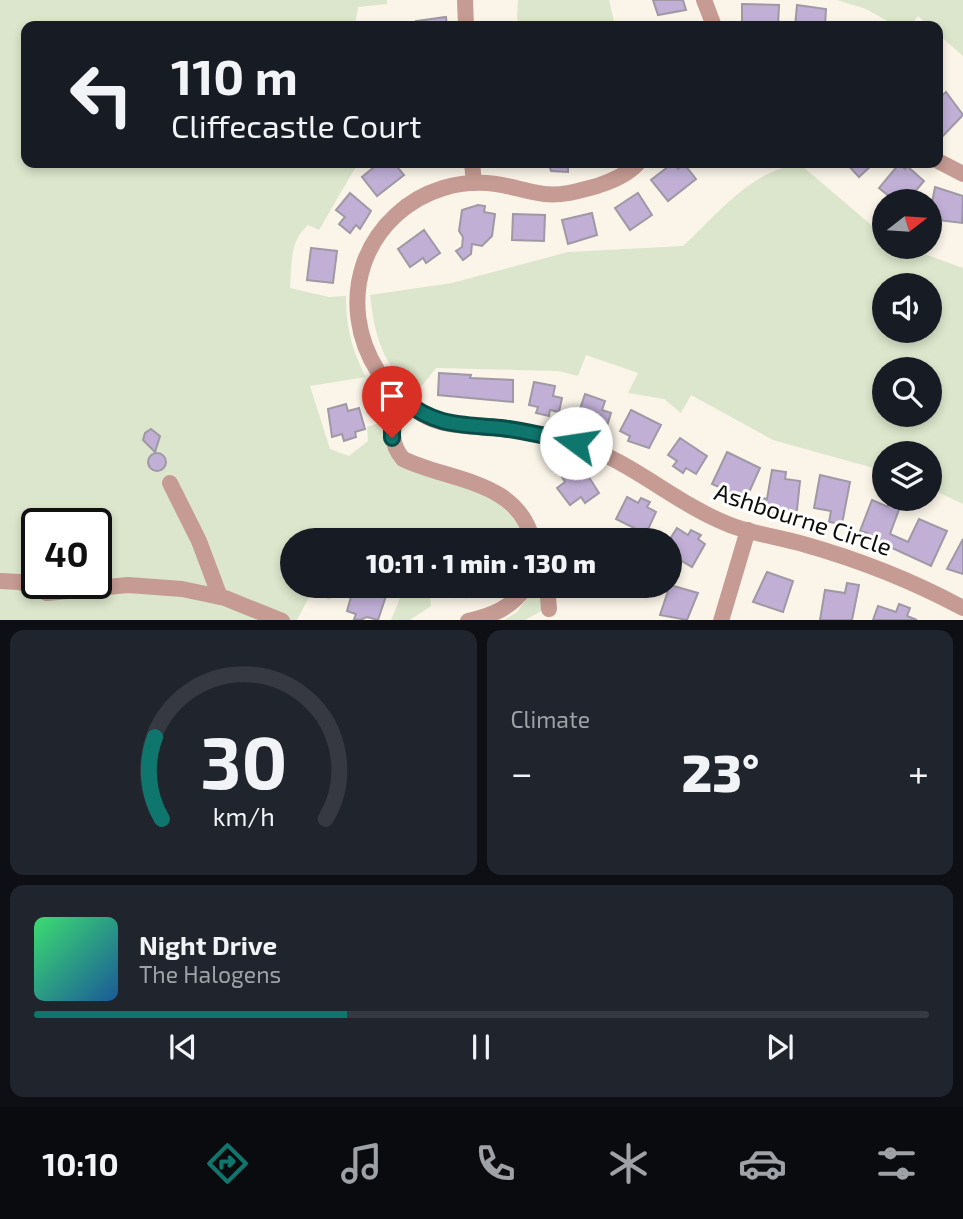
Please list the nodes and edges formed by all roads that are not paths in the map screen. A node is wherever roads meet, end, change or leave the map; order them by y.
1 (465, 0) edge
2 (704, 0) edge
3 (466, 21) edge
4 (712, 21) edge
5 (943, 164) edge
6 (472, 168) edge
7 (631, 168) edge
8 (963, 174) edge
9 (474, 183) junction
10 (403, 400) junction
11 (170, 483) dead end
12 (528, 528) edge
13 (748, 530) junction
14 (0, 581) edge
15 (220, 597) junction
16 (517, 598) edge
17 (548, 598) edge
18 (963, 608) edge
19 (549, 609) dead end
20 (279, 620) edge
21 (472, 620) edge
22 (720, 620) edge

1 - 3 street
2 - 4 street
5 - 8 street
6 - 9 street
7 - 9 street, Ashbourne Circle
9 - 10 street, Ashbourne Circle
10 - 12 street
10 - 13 street, Ashbourne Circle
11 - 15 street
13 - 18 street, Ashbourne Circle
13 - 22 street
14 - 15 street
15 - 20 street
16 - 21 street
17 - 19 street

